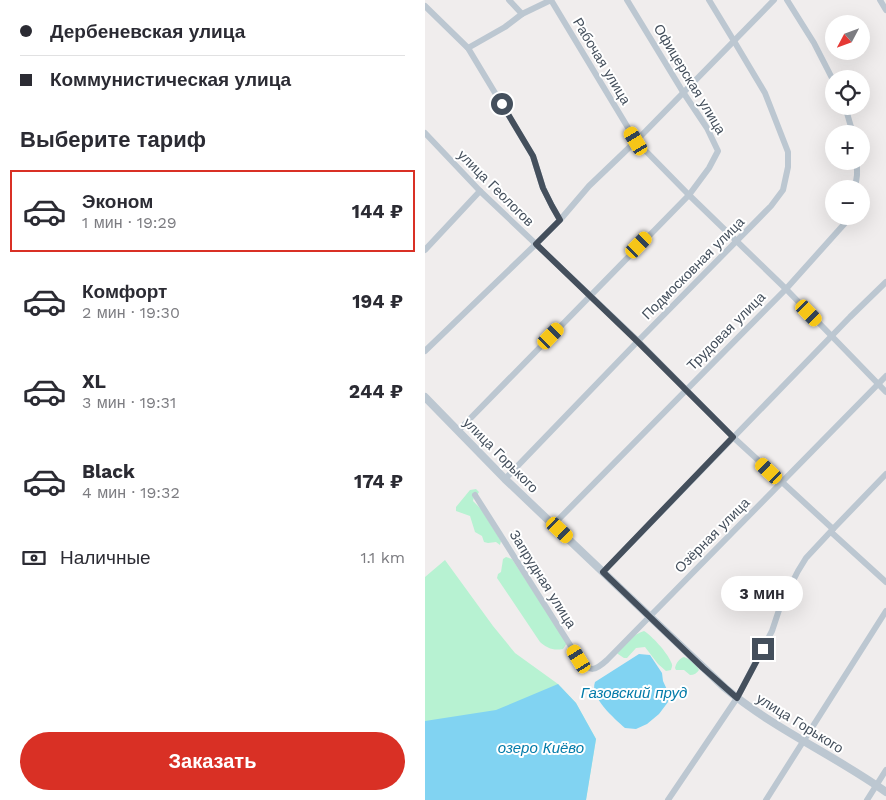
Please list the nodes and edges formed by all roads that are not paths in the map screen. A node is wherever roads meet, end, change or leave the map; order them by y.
1 (509, 0) edge
2 (551, 0) edge
3 (627, 0) edge
4 (709, 0) edge
5 (773, 0) edge
6 (787, 0) edge
7 (880, 0) edge
8 (425, 6) edge
9 (886, 10) edge
10 (522, 14) junction
11 (734, 41) junction
12 (468, 48) junction
13 (828, 70) edge
14 (683, 92) junction
15 (425, 133) edge
16 (636, 141) junction
17 (480, 191) junction
18 (689, 195) junction
19 (560, 220) junction
20 (843, 225) edge
21 (737, 242) junction
22 (536, 244) junction
23 (425, 250) edge
24 (886, 282) edge
25 (786, 289) junction
26 (590, 296) junction
27 (832, 337) junction
28 (638, 342) junction
29 (425, 351) edge
30 (886, 376) edge
31 (878, 384) junction
32 (686, 390) junction
33 (886, 392) edge
34 (425, 397) edge
35 (458, 431) junction
36 (733, 437) junction
37 (886, 474) edge
38 (505, 479) junction
39 (782, 482) junction
40 (475, 495) dead end
41 (553, 524) junction
42 (832, 530) junction
43 (603, 572) junction
44 (886, 582) edge
45 (886, 612) edge
46 (649, 616) junction
47 (596, 669) joint
48 (737, 698) junction
49 (803, 741) junction
50 (886, 770) edge
51 (876, 785) junction
52 (886, 792) edge
53 (668, 800) edge
54 (766, 800) edge
55 (867, 800) edge

1 - 10 street
2 - 10 street
2 - 16 street, Рабочая улица
3 - 14 street, Офицерская улица
4 - 11 street, Подмосковная улица
5 - 11 street
6 - 13 street
7 - 9 street
8 - 12 street
10 - 12 street
11 - 14 street
11 - 21 street, Подмосковная улица
12 - 19 street
14 - 16 street
14 - 18 street, Офицерская улица
15 - 17 street, улица Геологов
16 - 18 street, Рабочая улица
16 - 19 street
17 - 22 street, улица Геологов
17 - 23 street
18 - 21 street, Рабочая улица
18 - 26 street
19 - 22 street
20 - 25 street, Трудовая улица
21 - 25 street, Рабочая улица
21 - 28 street, Подмосковная улица
22 - 26 street, улица Геологов
22 - 29 street
24 - 27 street
25 - 27 street, Рабочая улица
25 - 32 street, Трудовая улица
26 - 28 street, улица Геологов
26 - 35 street
27 - 31 street, Рабочая улица
27 - 36 street
28 - 32 street, улица Геологов
28 - 38 street, Подмосковная улица
30 - 31 street, Озёрная улица
31 - 33 street, Рабочая улица
31 - 39 street, Озёрная улица
32 - 36 street, улица Геологов
32 - 41 street, Трудовая улица
34 - 35 street, улица Горького
35 - 38 street, улица Горького
36 - 39 street, улица Геологов
36 - 43 street
37 - 42 street
38 - 41 street, улица Горького
39 - 42 street, улица Геологов
39 - 46 street, Озёрная улица
40 - 47 street, Запрудная улица
41 - 43 street, улица Горького
42 - 44 street, улица Геологов
42 - 48 street
43 - 46 street, улица Горького
45 - 49 street
46 - 47 street, Озёрная улица
46 - 48 street, улица Горького
48 - 49 street, улица Горького
48 - 53 street
49 - 51 street, улица Горького
49 - 54 street
50 - 51 street
51 - 52 street, улица Горького
51 - 55 street

